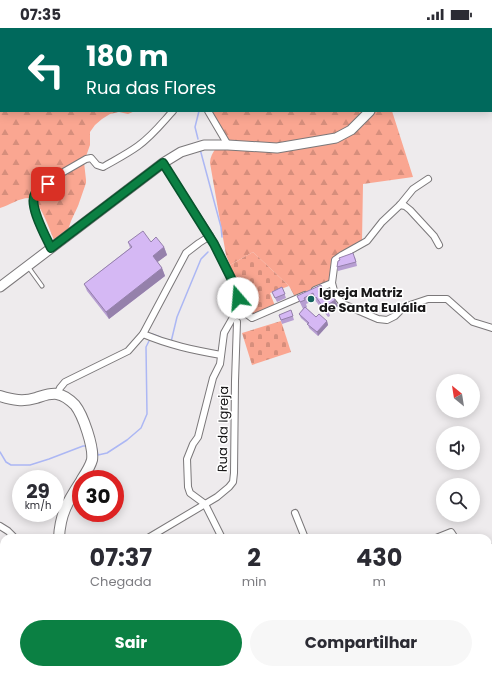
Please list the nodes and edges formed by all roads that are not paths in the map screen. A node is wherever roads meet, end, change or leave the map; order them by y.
1 (173, 112) edge
2 (209, 112) edge
3 (369, 112) edge
4 (228, 145) junction
5 (163, 163) junction
6 (428, 179) dead end
7 (400, 205) junction
8 (210, 236) junction
9 (439, 245) dead end
10 (51, 248) junction
11 (28, 266) junction
12 (332, 283) junction
13 (42, 286) dead end
14 (0, 287) edge
15 (240, 310) junction
16 (237, 322) dead end
17 (492, 328) edge
18 (143, 334) junction
19 (221, 356) junction
20 (57, 394) junction
21 (0, 396) edge
22 (88, 470) edge
23 (72, 495) edge
24 (205, 504) junction
25 (295, 513) dead end
26 (0, 526) edge
27 (11, 534) edge
28 (58, 534) edge
29 (155, 534) edge
30 (220, 534) edge
31 (303, 534) edge

1 - 10 street
2 - 4 street
3 - 4 street
4 - 5 street
5 - 8 street
5 - 10 street
6 - 7 street
7 - 9 street
7 - 12 street
8 - 15 street
8 - 18 street
10 - 11 street
11 - 13 lane
11 - 14 street
12 - 15 street
12 - 17 street
15 - 19 street
16 - 24 street, Rua da Igreja
18 - 19 street
18 - 20 street
19 - 24 street
20 - 21 main road
20 - 22 main road
23 - 28 main road
24 - 29 street, Rua da Igreja
24 - 30 street
25 - 31 street
26 - 27 street

